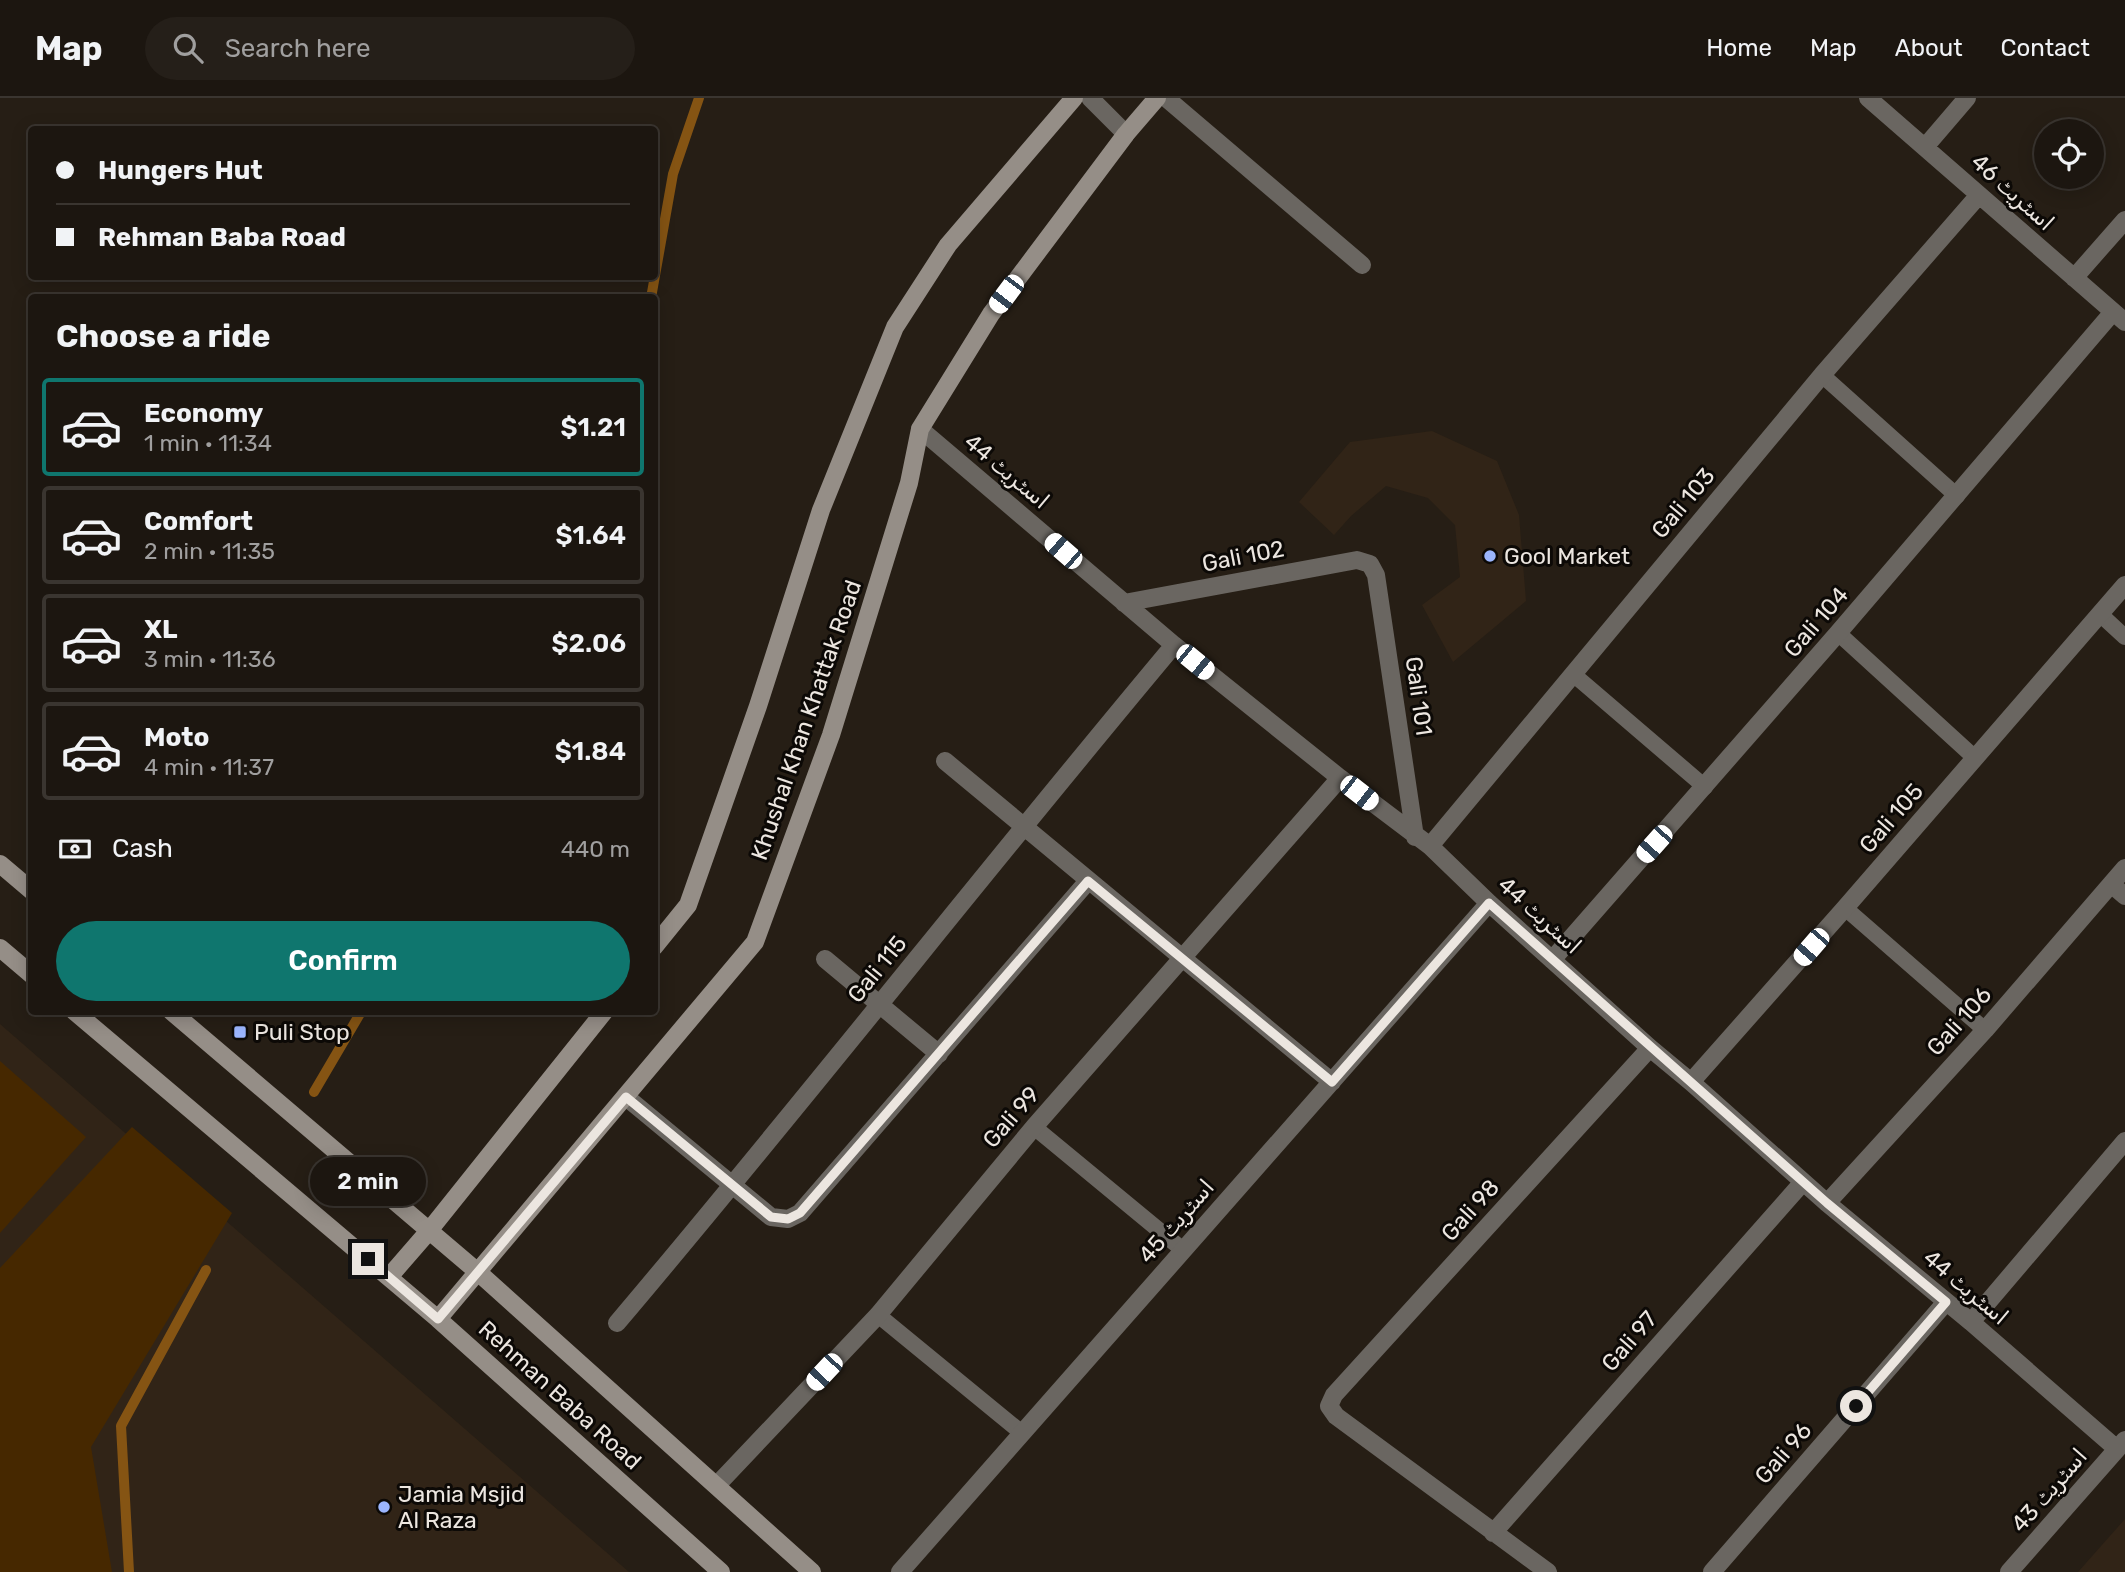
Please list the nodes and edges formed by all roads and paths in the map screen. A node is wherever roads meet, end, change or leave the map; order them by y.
1 (1074, 98) edge
2 (1090, 98) edge
3 (1157, 98) edge
4 (1167, 98) edge
5 (1868, 98) edge
6 (1967, 98) edge
7 (1126, 134) junction
8 (1925, 147) junction
9 (1979, 195) junction
10 (2125, 220) edge
11 (1362, 265) dead end
12 (2074, 278) junction
13 (2119, 317) edge
14 (1822, 375) junction
15 (920, 429) junction
16 (1957, 496) junction
17 (1370, 564) joint
18 (2125, 585) edge
19 (1124, 603) junction
20 (2100, 614) junction
21 (1838, 634) junction
22 (2125, 636) edge
23 (1174, 645) junction
24 (1573, 674) junction
25 (1975, 758) junction
26 (945, 761) dead end
27 (1340, 778) junction
28 (1705, 786) junction
29 (1023, 825) junction
30 (1423, 842) junction
31 (0, 864) edge
32 (2125, 868) edge
33 (1088, 881) junction
34 (28, 888) edge
35 (2118, 890) edge
36 (1489, 903) junction
37 (1845, 908) junction
38 (658, 942) edge
39 (0, 948) edge
40 (825, 959) dead end
41 (1183, 960) junction
42 (1552, 960) junction
43 (28, 972) edge
44 (880, 1005) junction
45 (79, 1015) edge
46 (175, 1015) edge
47 (602, 1015) edge
48 (1985, 1030) junction
49 (1650, 1048) junction
50 (939, 1054) junction
51 (1332, 1082) junction
52 (1691, 1082) junction
53 (626, 1097) junction
54 (1034, 1127) junction
55 (2124, 1144) edge
56 (1803, 1182) junction
57 (733, 1186) junction
58 (1827, 1203) junction
59 (428, 1232) junction
60 (1183, 1250) junction
61 (478, 1273) junction
62 (389, 1277) junction
63 (1946, 1302) junction
64 (878, 1315) junction
65 (438, 1319) junction
66 (1971, 1322) junction
67 (617, 1323) dead end
68 (1022, 1433) junction
69 (2121, 1444) edge
70 (717, 1485) junction
71 (1493, 1534) junction
72 (721, 1572) edge
73 (812, 1572) edge
74 (900, 1572) edge
75 (1548, 1572) edge
76 (1712, 1572) edge
77 (2009, 1572) edge

1 - 38 street
2 - 7 street
3 - 7 street, Khushal Khan Khattak Road
4 - 11 street
5 - 8 street, اسٹریٹ 46
6 - 8 street
7 - 15 street, Khushal Khan Khattak Road
8 - 9 street, اسٹریٹ 46
9 - 12 street, اسٹریٹ 46
9 - 14 street, Gali 103
10 - 12 street
12 - 13 street, اسٹریٹ 46
13 - 16 street, Gali 104
14 - 16 lane
14 - 24 street, Gali 103
15 - 19 street, اسٹریٹ 44
15 - 53 street, Khushal Khan Khattak Road
16 - 21 street, Gali 104
17 - 19 street, Gali 102
17 - 30 street, Gali 101
18 - 20 street, Gali 105
19 - 23 street, اسٹریٹ 44
20 - 22 lane
20 - 25 street, Gali 105
21 - 25 lane
21 - 28 street, Gali 104
23 - 27 street, اسٹریٹ 44
23 - 29 street, Gali 115
24 - 28 lane
24 - 30 street, Gali 103
25 - 37 street, Gali 105
26 - 29 street
27 - 30 street, اسٹریٹ 44
27 - 41 street, Gali 99
28 - 42 street, Gali 104
29 - 33 street
29 - 44 street, Gali 115
30 - 36 street, اسٹریٹ 44
31 - 34 street
32 - 35 street, Gali 106
33 - 41 street
33 - 50 street
35 - 48 street, Gali 106
36 - 42 street, اسٹریٹ 44
36 - 51 street, اسٹریٹ 45
37 - 48 lane
37 - 52 street, Gali 105
39 - 43 street
40 - 44 street
41 - 51 street
41 - 54 street, Gali 99
42 - 49 street, اسٹریٹ 44
44 - 50 street
44 - 57 street, Gali 115
45 - 62 street, Rehman Baba Road
46 - 59 street, Rehman Baba Road
47 - 59 street
48 - 58 street, Gali 106
49 - 52 street, اسٹریٹ 44
49 - 71 street, Gali 98
50 - 57 street
51 - 60 street, اسٹریٹ 45
52 - 56 street, اسٹریٹ 44
53 - 57 street
53 - 61 street, Khushal Khan Khattak Road
54 - 60 lane
54 - 64 street, Gali 99
55 - 66 street
56 - 58 street, اسٹریٹ 44
56 - 71 street, Gali 97
57 - 67 street, Gali 115
58 - 63 street, اسٹریٹ 44
59 - 61 street, Rehman Baba Road
59 - 62 street
60 - 68 street, اسٹریٹ 45
61 - 65 street, Khushal Khan Khattak Road
61 - 70 street, Rehman Baba Road
62 - 65 street, Rehman Baba Road
63 - 66 street, اسٹریٹ 44
63 - 76 street, Gali 96
64 - 68 lane
64 - 70 street, Gali 99
65 - 72 street, Rehman Baba Road
66 - 69 street, اسٹریٹ 44
68 - 74 street, اسٹریٹ 45
69 - 77 street, اسٹریٹ 43
70 - 73 street, Rehman Baba Road
71 - 75 street

